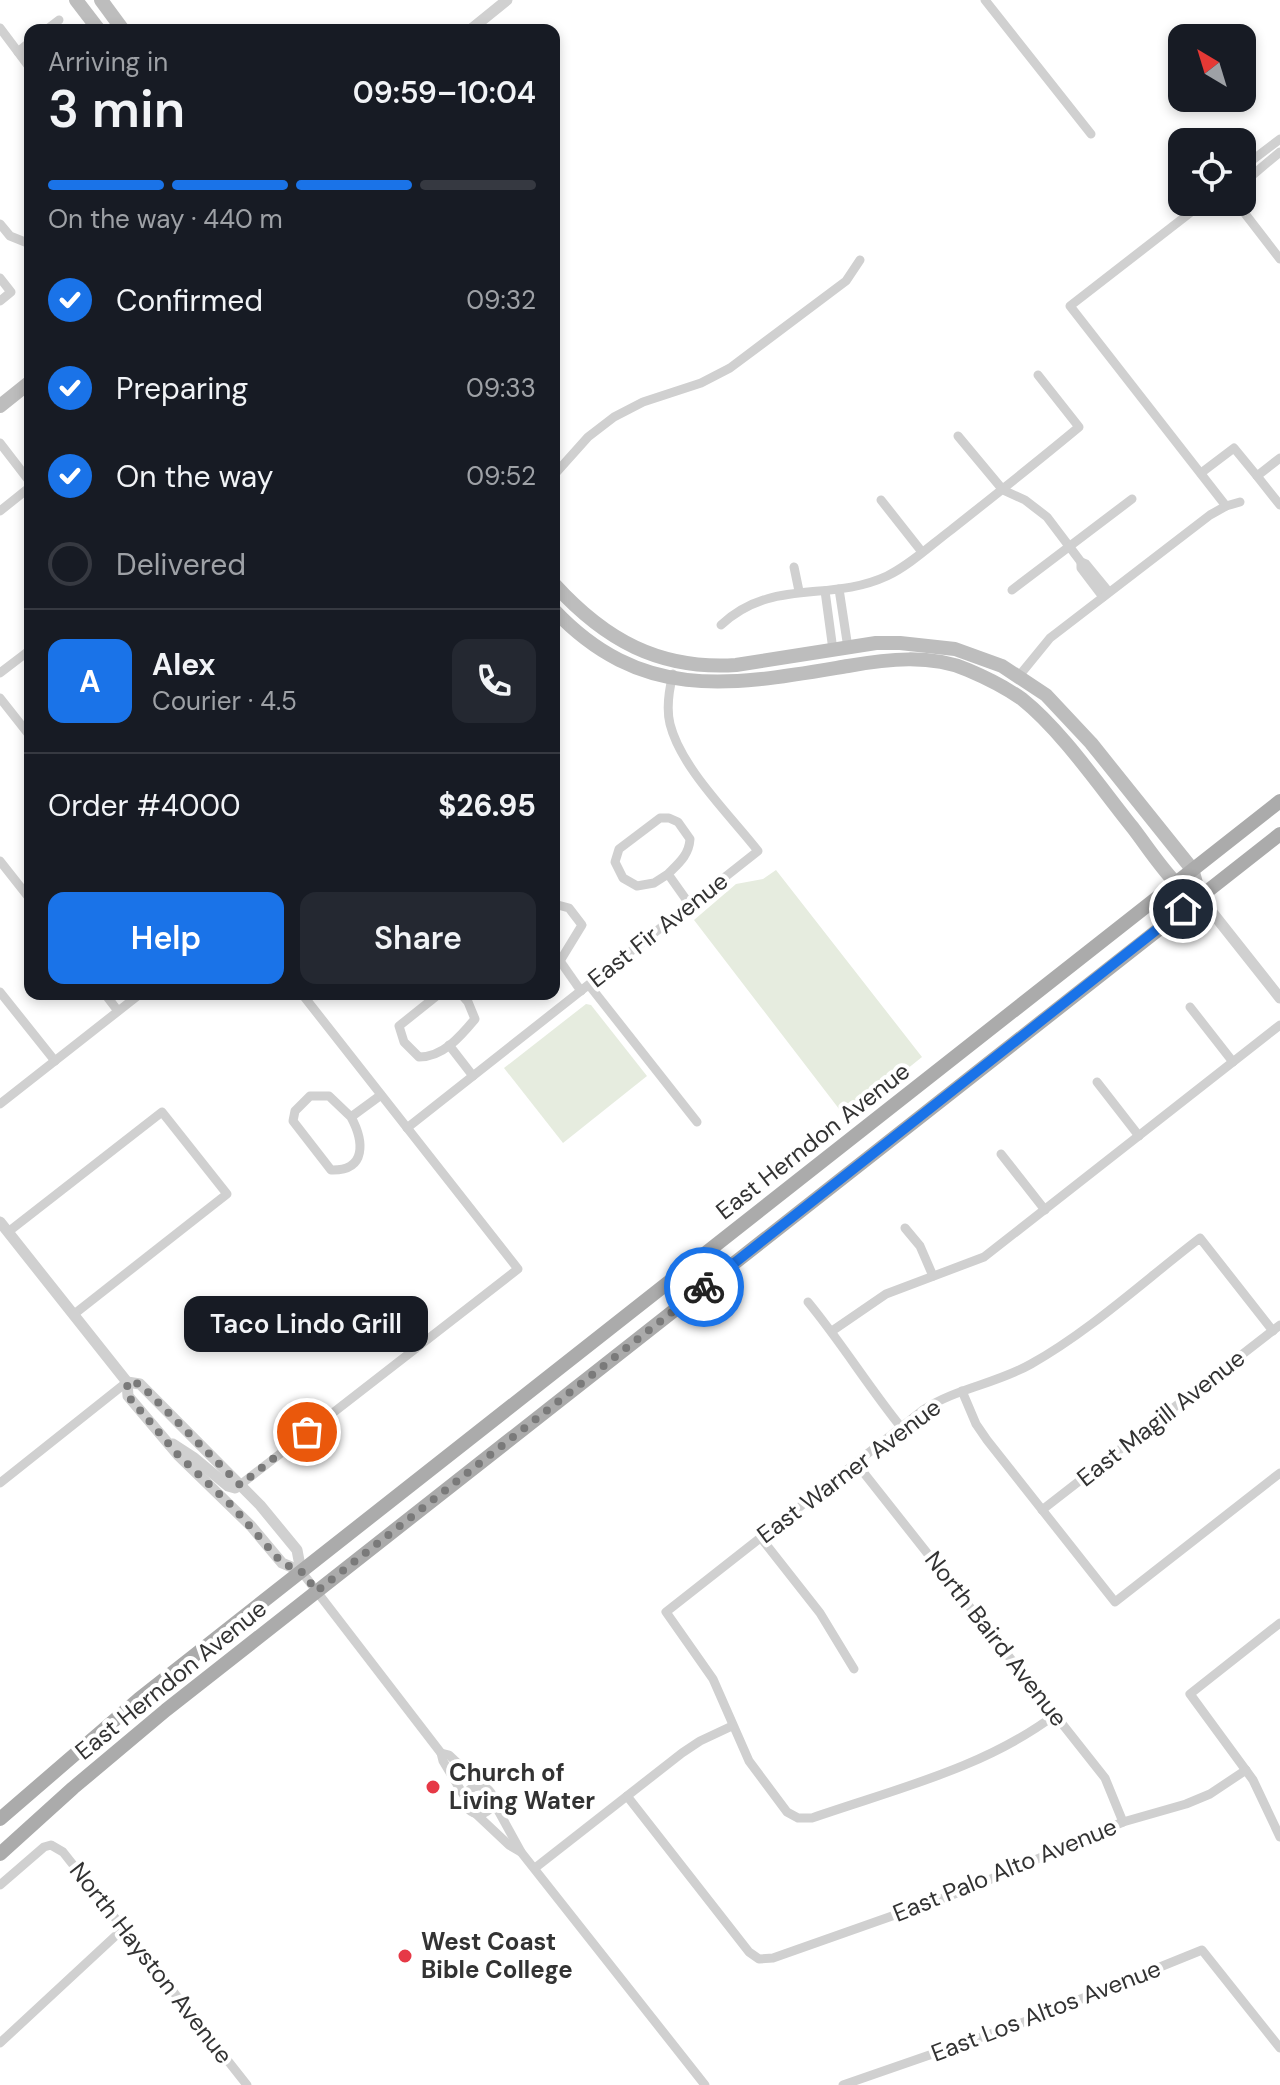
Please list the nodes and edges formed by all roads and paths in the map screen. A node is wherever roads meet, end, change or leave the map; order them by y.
1 (76, 0) edge
2 (101, 0) edge
3 (507, 0) edge
4 (985, 0) edge
5 (59, 20) dead end
6 (54, 24) edge
7 (94, 24) edge
8 (119, 24) edge
9 (477, 24) edge
10 (0, 30) edge
11 (24, 47) edge
12 (18, 52) junction
13 (24, 60) edge
14 (1091, 134) dead end
15 (1280, 139) edge
16 (1280, 152) edge
17 (1256, 157) edge
18 (1256, 172) edge
19 (1186, 216) edge
20 (1247, 216) edge
21 (0, 224) edge
22 (24, 242) edge
23 (1280, 259) edge
24 (860, 260) dead end
25 (0, 278) edge
26 (0, 301) edge
27 (1038, 375) dead end
28 (24, 387) edge
29 (0, 406) edge
30 (958, 436) dead end
31 (0, 443) edge
32 (1280, 458) edge
33 (560, 468) edge
34 (1201, 473) junction
35 (24, 476) edge
36 (1257, 476) junction
37 (24, 489) edge
38 (1003, 490) junction
39 (1132, 499) dead end
40 (881, 500) dead end
41 (1240, 502) dead end
42 (1280, 505) edge
43 (1226, 506) junction
44 (0, 511) edge
45 (1070, 546) junction
46 (922, 552) junction
47 (794, 567) dead end
48 (839, 589) junction
49 (560, 590) edge
50 (1012, 590) dead end
51 (799, 591) junction
52 (825, 591) junction
53 (1106, 594) junction
54 (560, 615) edge
55 (721, 625) dead end
56 (841, 649) junction
57 (24, 655) edge
58 (676, 662) junction
59 (867, 662) junction
60 (0, 673) edge
61 (1019, 676) junction
62 (672, 679) junction
63 (1005, 687) junction
64 (0, 698) edge
65 (1071, 720) junction
66 (24, 728) edge
67 (1280, 801) edge
68 (1280, 834) edge
69 (0, 861) edge
70 (1192, 869) junction
71 (668, 874) junction
72 (1175, 882) junction
73 (24, 891) edge
74 (1200, 897) junction
75 (690, 905) junction
76 (560, 906) edge
77 (560, 958) edge
78 (560, 965) edge
79 (585, 988) junction
80 (0, 992) edge
81 (1280, 998) edge
82 (110, 1000) edge
83 (132, 1000) edge
84 (307, 1000) edge
85 (432, 1000) edge
86 (466, 1000) edge
87 (1190, 1007) dead end
88 (118, 1011) junction
89 (1280, 1025) edge
90 (449, 1045) junction
91 (55, 1061) junction
92 (1233, 1062) junction
93 (473, 1076) junction
94 (1097, 1082) dead end
95 (381, 1095) junction
96 (0, 1104) edge
97 (351, 1117) junction
98 (697, 1122) dead end
99 (407, 1128) junction
100 (1139, 1136) junction
101 (1001, 1154) dead end
102 (1045, 1210) junction
103 (0, 1222) edge
104 (905, 1228) dead end
105 (8, 1232) junction
106 (933, 1276) junction
107 (808, 1302) dead end
108 (73, 1315) junction
109 (1276, 1328) edge
110 (832, 1331) junction
111 (127, 1382) junction
112 (962, 1391) junction
113 (901, 1427) junction
114 (163, 1438) junction
115 (856, 1463) junction
116 (1280, 1473) edge
117 (0, 1483) edge
118 (240, 1485) junction
119 (1042, 1510) junction
120 (761, 1538) junction
121 (301, 1571) junction
122 (317, 1591) junction
123 (1280, 1623) edge
124 (854, 1669) dead end
125 (1056, 1714) junction
126 (732, 1726) junction
127 (441, 1753) junction
128 (1246, 1770) junction
129 (482, 1786) junction
130 (627, 1796) junction
131 (466, 1799) junction
132 (493, 1801) junction
133 (475, 1813) junction
134 (0, 1819) edge
135 (1123, 1822) junction
136 (1280, 1837) edge
137 (521, 1852) junction
138 (0, 1854) edge
139 (535, 1868) junction
140 (0, 1885) edge
141 (124, 1928) junction
142 (0, 2043) edge
143 (1280, 2048) edge
144 (247, 2085) edge
145 (705, 2085) edge
146 (843, 2085) edge

1 - 7 main road
2 - 8 main road
3 - 9 street
4 - 14 street
5 - 6 street
10 - 12 street
11 - 12 street
12 - 13 street
15 - 17 street
16 - 18 street
19 - 34 street
20 - 23 street
21 - 22 street
24 - 33 street
25 - 26 street
27 - 38 street
28 - 29 main road
30 - 38 street
31 - 35 street
32 - 36 street
34 - 36 street
34 - 43 street
36 - 42 street
37 - 44 street
38 - 45 street
38 - 46 street
39 - 45 street
40 - 46 street
41 - 43 street
43 - 53 street
45 - 50 street
45 - 53 street
46 - 48 street
47 - 51 street
48 - 52 street
48 - 56 street
49 - 58 main road
51 - 52 street
51 - 55 street
52 - 56 street
53 - 61 street
54 - 62 main road
56 - 58 main road
56 - 61 main road
57 - 60 street
58 - 62 street
59 - 61 main road
59 - 62 main road
59 - 63 main road
61 - 65 main road
62 - 75 street, East Fir Avenue
63 - 65 main road
63 - 72 main road
64 - 66 street
65 - 70 main road
67 - 70 main road, East Herndon Avenue
68 - 74 main road, East Herndon Avenue
69 - 73 street
70 - 72 main road, East Herndon Avenue
70 - 74 main road
71 - 71 street
71 - 75 street
72 - 74 main road
72 - 121 main road, East Herndon Avenue
74 - 81 street
74 - 122 main road, East Herndon Avenue
75 - 79 street, East Fir Avenue
76 - 77 street
78 - 79 street
79 - 93 street, East Fir Avenue
79 - 98 street
80 - 91 street
82 - 88 street
83 - 88 street
84 - 95 street
85 - 90 street
86 - 90 street
87 - 92 street
88 - 91 street
89 - 92 street
90 - 93 street
91 - 96 street
92 - 100 street
93 - 99 street, East Fir Avenue
94 - 100 street
95 - 97 street
95 - 99 street
97 - 97 street
99 - 118 street
100 - 102 street
101 - 102 street
102 - 106 street
103 - 105 street
104 - 106 street
105 - 108 street
105 - 108 street
106 - 110 street
107 - 110 street
108 - 111 street
109 - 112 street, East Warner Avenue
109 - 119 street, East Magill Avenue
110 - 113 street
111 - 114 street
111 - 117 street
111 - 118 street
112 - 113 street, East Warner Avenue
112 - 119 street
113 - 115 street, East Warner Avenue
114 - 118 street
114 - 121 street
115 - 120 street, East Warner Avenue
115 - 125 street, North Baird Avenue
116 - 119 street
118 - 121 street
120 - 124 street
120 - 126 street, East Warner Avenue
121 - 122 street
121 - 134 main road, East Herndon Avenue
122 - 127 street
122 - 138 main road, East Herndon Avenue
123 - 128 street
125 - 126 street
125 - 135 street, North Baird Avenue
126 - 130 street
127 - 129 street
127 - 131 street
128 - 135 street, East Palo Alto Avenue
128 - 136 street
129 - 131 street
129 - 132 street
130 - 135 street, East Palo Alto Avenue
130 - 139 street
131 - 133 street
132 - 133 street
132 - 137 street
133 - 137 street
137 - 139 street
139 - 145 street
140 - 141 street, North Hayston Avenue
141 - 142 street
141 - 144 street, North Hayston Avenue
143 - 146 street, East Los Altos Avenue

